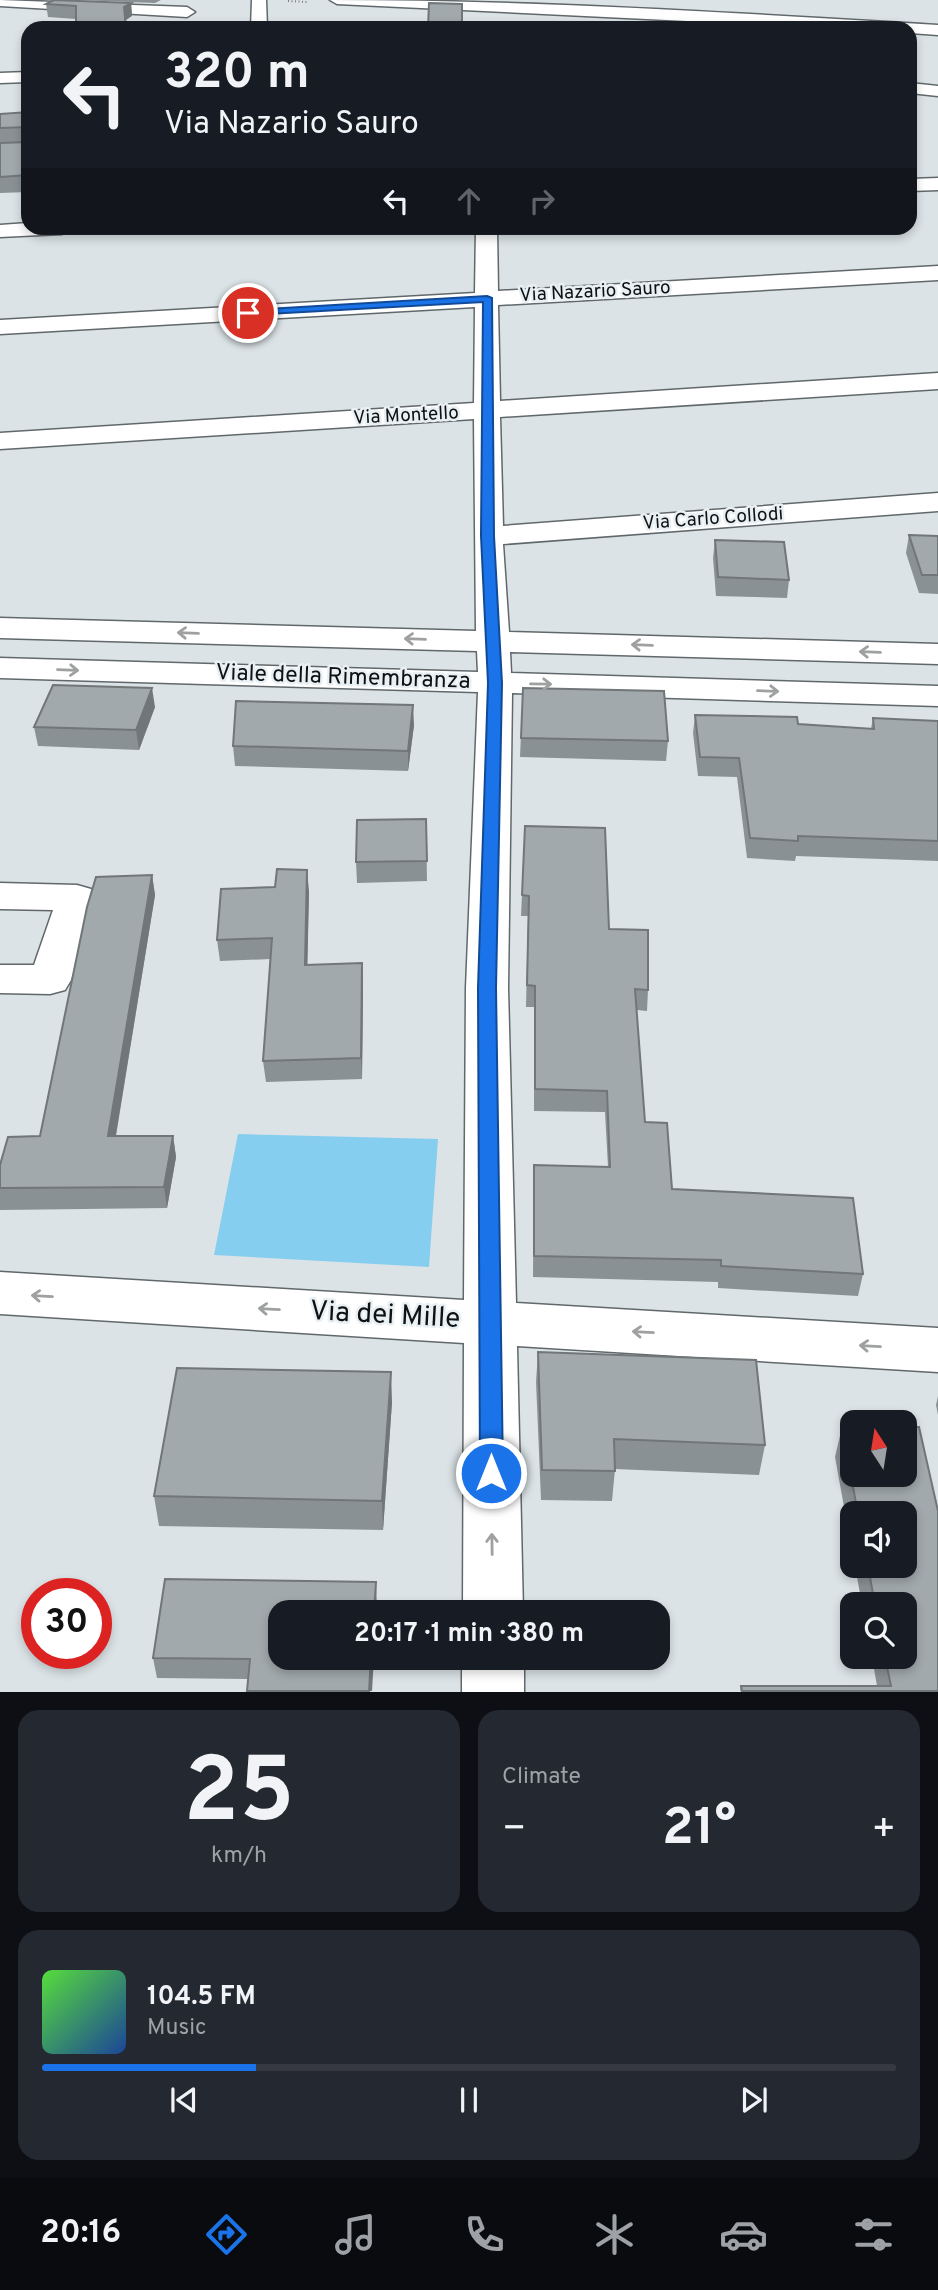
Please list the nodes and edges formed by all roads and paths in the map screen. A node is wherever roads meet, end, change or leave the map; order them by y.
1 (258, 0) edge
2 (337, 0) edge
3 (0, 2) edge
4 (394, 10) dead end
5 (187, 12) dead end
6 (496, 14) dead end
7 (259, 21) edge
8 (789, 21) edge
9 (917, 29) edge
10 (938, 30) edge
11 (21, 77) edge
12 (0, 78) edge
13 (917, 89) edge
14 (938, 91) edge
15 (938, 184) edge
16 (917, 185) edge
17 (21, 229) edge
18 (0, 230) edge
19 (486, 235) edge
20 (938, 273) edge
21 (487, 298) junction
22 (0, 327) edge
23 (938, 381) edge
24 (487, 411) junction
25 (0, 441) edge
26 (938, 502) edge
27 (488, 536) junction
28 (0, 628) edge
29 (938, 654) edge
30 (495, 662) junction
31 (0, 668) edge
32 (938, 696) edge
33 (0, 896) edge
34 (0, 979) edge
35 (0, 1293) edge
36 (490, 1323) junction
37 (938, 1350) edge
38 (493, 1600) edge
39 (493, 1670) edge
40 (494, 1692) edge

1 - 7 street
2 - 8 street
3 - 5 street
4 - 6 street
9 - 10 street
11 - 12 street
13 - 14 street
15 - 16 street
17 - 18 street
19 - 21 street
20 - 21 street, Via Nazario Sauro
21 - 22 street, Via Nazario Sauro
21 - 24 street
23 - 24 street, Via Montello
24 - 25 street, Via Montello
24 - 27 street
26 - 27 street, Via Carlo Collodi
27 - 30 street
30 -> 28 street, Viale della Rimembranza
29 -> 30 street, Viale della Rimembranza
31 -> 30 street, Viale della Rimembranza
30 -> 32 street, Viale della Rimembranza
30 - 36 street
33 - 34 street
36 -> 35 street, Via dei Mille
37 -> 36 street, Via dei Mille
38 -> 36 street
39 - 40 street

